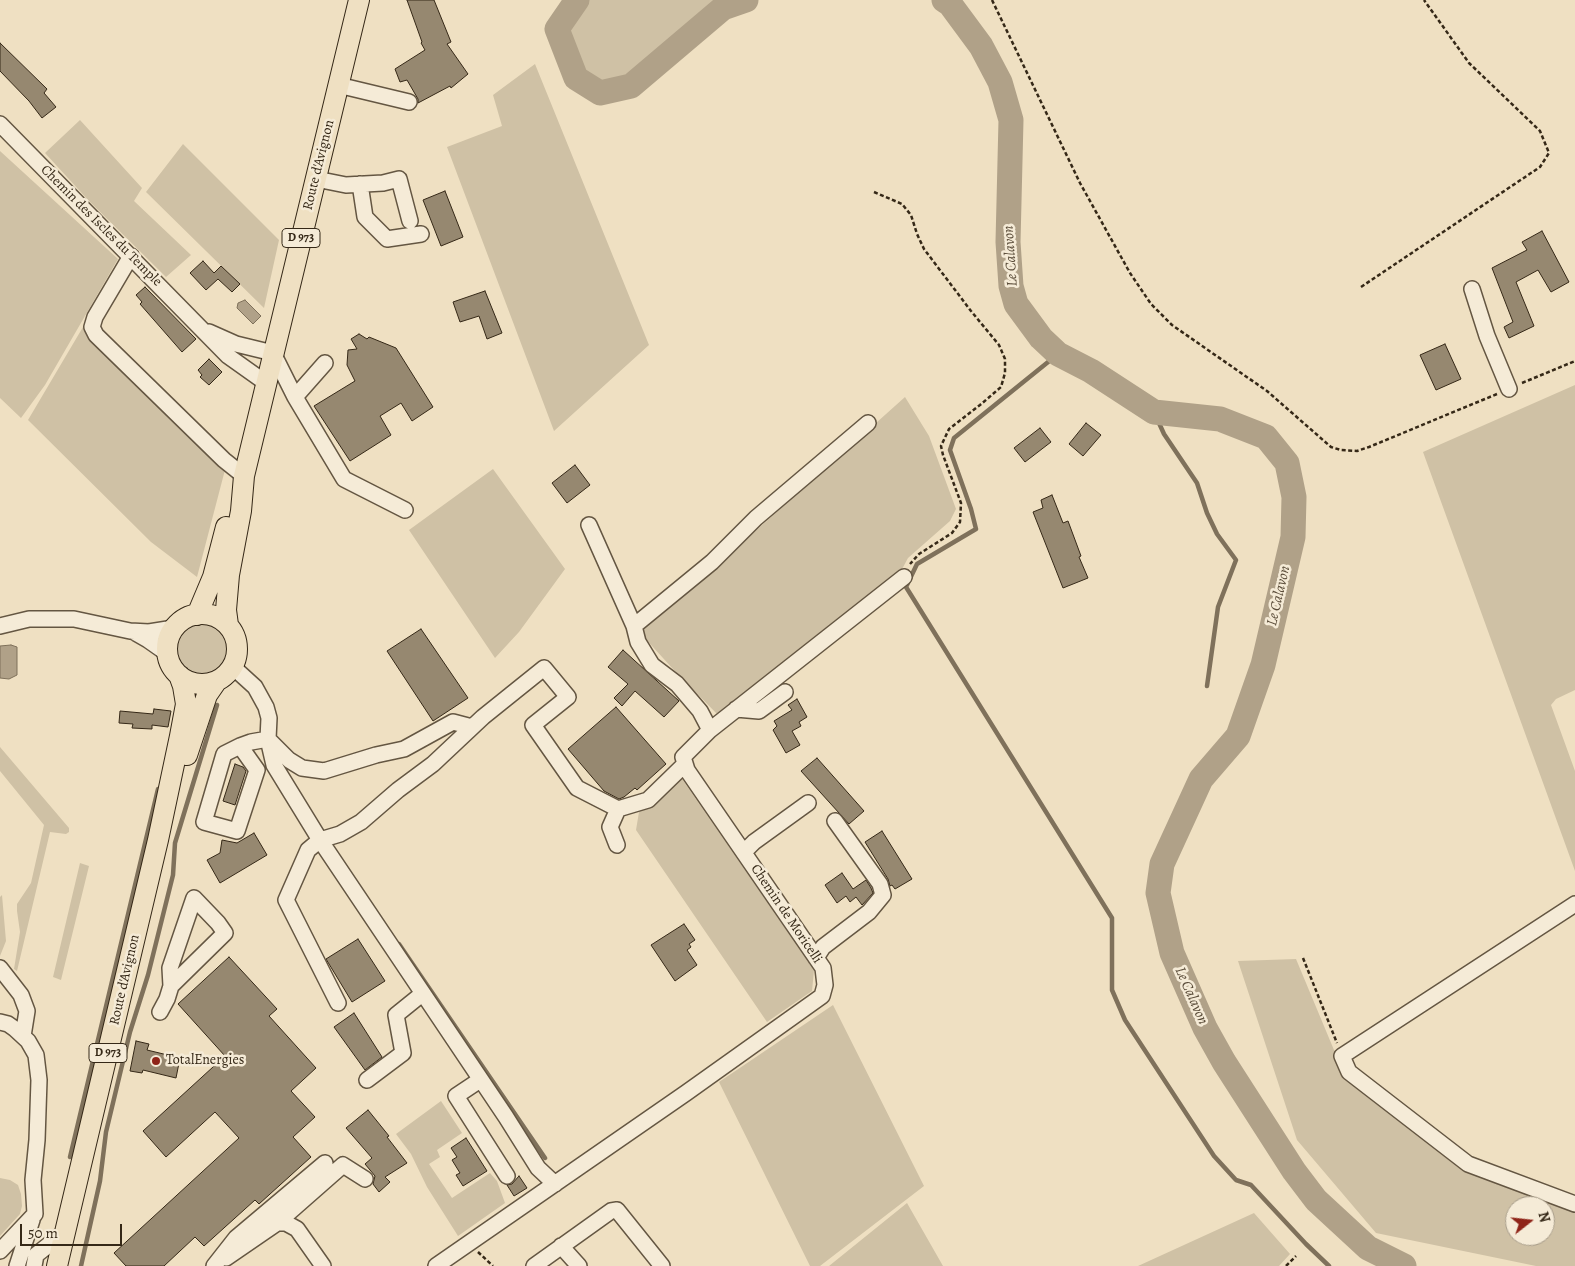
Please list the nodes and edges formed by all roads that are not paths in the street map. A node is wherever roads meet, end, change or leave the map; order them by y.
1 (359, 0) edge
2 (338, 85) junction
3 (409, 102) dead end
4 (0, 124) edge
5 (316, 179) junction
6 (360, 184) junction
7 (410, 221) dead end
8 (421, 234) dead end
9 (130, 256) junction
10 (1472, 288) dead end
11 (201, 328) junction
12 (273, 353) junction
13 (324, 363) dead end
14 (266, 383) junction
15 (1509, 389) road end
16 (295, 397) junction
17 (868, 422) dead end
18 (244, 476) junction
19 (405, 510) dead end
20 (589, 525) dead end
21 (904, 577) road end
22 (197, 614) junction
23 (228, 625) junction
24 (0, 626) edge
25 (634, 626) junction
26 (174, 628) junction
27 (130, 631) junction
28 (168, 654) junction
29 (233, 667) junction
30 (179, 675) junction
31 (216, 682) junction
32 (785, 692) dead end
33 (736, 709) junction
34 (472, 727) junction
35 (710, 730) junction
36 (268, 739) junction
37 (240, 746) junction
38 (685, 764) junction
39 (808, 803) dead end
40 (618, 809) junction
41 (834, 821) dead end
42 (158, 840) junction
43 (320, 840) junction
44 (617, 846) dead end
45 (744, 852) junction
46 (1575, 904) edge
47 (816, 958) junction
48 (0, 968) edge
49 (171, 986) junction
50 (422, 994) junction
51 (338, 1003) dead end
52 (160, 1012) dead end
53 (0, 1022) edge
54 (23, 1036) junction
55 (367, 1080) dead end
56 (480, 1080) junction
57 (325, 1163) dead end
58 (507, 1176) dead end
59 (365, 1179) dead end
60 (555, 1184) junction
61 (1575, 1204) edge
62 (35, 1214) junction
63 (277, 1223) junction
64 (65, 1232) junction
65 (561, 1246) junction
66 (0, 1251) edge
67 (17, 1266) edge
68 (34, 1266) edge
69 (57, 1266) edge
70 (214, 1266) edge
71 (323, 1266) edge
72 (436, 1266) edge
73 (534, 1266) edge
74 (578, 1266) edge
75 (662, 1266) edge

1 - 2 main road, Route d'Avignon / D 973
2 - 3 street
2 - 5 main road, Route d'Avignon / D 973
4 - 9 street, Chemin des Iscles du Temple
5 - 6 street
5 - 12 main road, Route d'Avignon / D 973
6 - 7 street
6 - 8 street
9 - 11 street, Chemin des Iscles du Temple
9 - 18 street
10 - 15 street
11 - 12 street, Chemin des Iscles du Temple
11 - 14 street, Chemin des Iscles du Temple
12 - 14 main road, Route d'Avignon / D 973
12 - 16 street
13 - 16 street
14 - 18 main road, Route d'Avignon / D 973
16 - 19 street
17 - 25 street
18 - 22 main road, Route d'Avignon / D 973
18 - 23 main road, Route d'Avignon / D 973
20 - 25 street
21 - 33 street
22 - 23 main road
22 - 26 main road
23 - 29 main road
24 - 27 street
25 - 35 street
26 - 27 street
26 - 28 main road
27 - 28 street
28 - 30 main road
29 - 31 main road
29 - 36 street
30 - 31 main road
30 - 42 main road, Route d'Avignon / D 973
31 - 42 main road, Route d'Avignon / D 973
32 - 33 street
33 - 35 street
34 - 36 street
34 - 40 street
34 - 43 street
35 - 38 street
36 - 37 street
36 - 43 street
37 - 37 street
38 - 40 street
38 - 45 street, Chemin de Moricelli
39 - 45 street
40 - 44 street
41 - 47 street
42 - 64 main road, Route d'Avignon / D 973
43 - 50 street
43 - 51 street
45 - 47 street, Chemin de Moricelli
46 - 61 street
47 - 60 street, Chemin de Moricelli
48 - 54 street
49 - 49 street
49 - 52 street
50 - 55 street
50 - 56 street
53 - 54 street
54 - 62 street
56 - 58 street
56 - 60 street
57 - 70 street
59 - 63 street
60 - 72 street, Chemin de Moricelli
62 - 66 street
62 - 67 street
63 - 70 street
63 - 71 street
64 - 68 street
64 - 69 main road, Route d'Avignon / D 973
65 - 73 street
65 - 74 street
65 - 75 street

